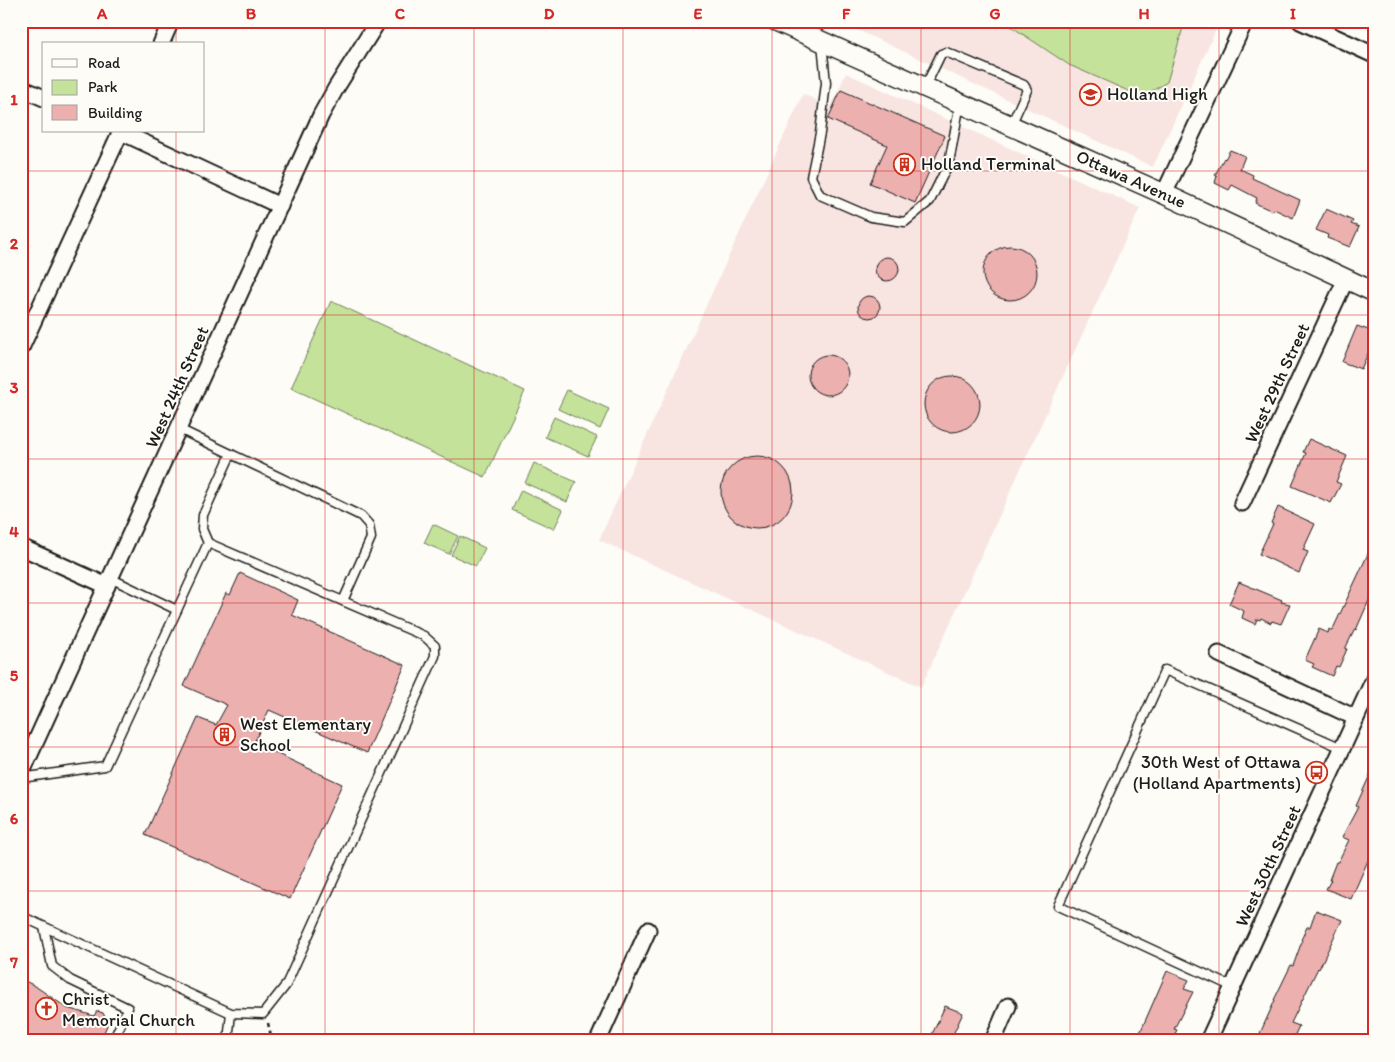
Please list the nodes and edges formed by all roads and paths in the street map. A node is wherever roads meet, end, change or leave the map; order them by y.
1 (171, 21) edge
2 (378, 21) edge
3 (776, 21) edge
4 (1245, 21) edge
5 (1300, 21) edge
6 (822, 41) junction
7 (162, 42) edge
8 (1374, 55) edge
9 (925, 87) junction
10 (21, 88) edge
11 (42, 97) edge
12 (960, 103) junction
13 (1011, 126) junction
14 (120, 132) edge
15 (1164, 194) junction
16 (280, 206) junction
17 (1346, 279) junction
18 (1374, 292) edge
19 (21, 348) edge
20 (179, 429) junction
21 (232, 454) junction
22 (1242, 503) dead end
23 (208, 543) junction
24 (21, 547) edge
25 (109, 582) junction
26 (344, 601) junction
27 (177, 610) junction
28 (1220, 654) dead end
29 (1374, 679) edge
30 (1356, 718) junction
31 (1342, 748) junction
32 (21, 776) edge
33 (21, 916) edge
34 (44, 927) junction
35 (648, 930) dead end
36 (1232, 987) junction
37 (1008, 1006) dead end
38 (231, 1013) junction
39 (263, 1014) junction
40 (228, 1040) edge
41 (113, 1041) edge
42 (272, 1041) edge
43 (598, 1041) edge
44 (992, 1041) edge
45 (1208, 1041) edge

1 - 7 street
2 - 16 street, West 24th Street
3 - 6 street, Ottawa Avenue
4 - 15 street
5 - 8 street
6 - 9 street, Ottawa Avenue
6 - 12 lane
9 - 12 street, Ottawa Avenue
9 - 13 lane
10 - 11 street
12 - 13 street, Ottawa Avenue
13 - 15 street, Ottawa Avenue
14 - 16 street
14 - 19 street
15 - 17 street, Ottawa Avenue
16 - 20 street, West 24th Street
17 - 18 street, Ottawa Avenue
17 - 22 street, West 29th Street
20 - 21 lane
20 - 25 street, West 24th Street
21 - 23 lane
21 - 26 lane
23 - 26 lane
23 - 27 lane
24 - 25 street
25 - 27 lane
25 - 32 street, West 24th Street
26 - 39 lane
27 - 32 lane
28 - 30 street
29 - 30 street, West 30th Street
30 - 31 street, West 30th Street
31 - 36 street, West 30th Street
31 - 36 lane
33 - 34 lane
34 - 38 lane
34 - 41 lane
35 - 43 street
36 - 45 street, West 30th Street
37 - 44 street
38 - 39 lane
38 - 40 lane
39 - 42 path

